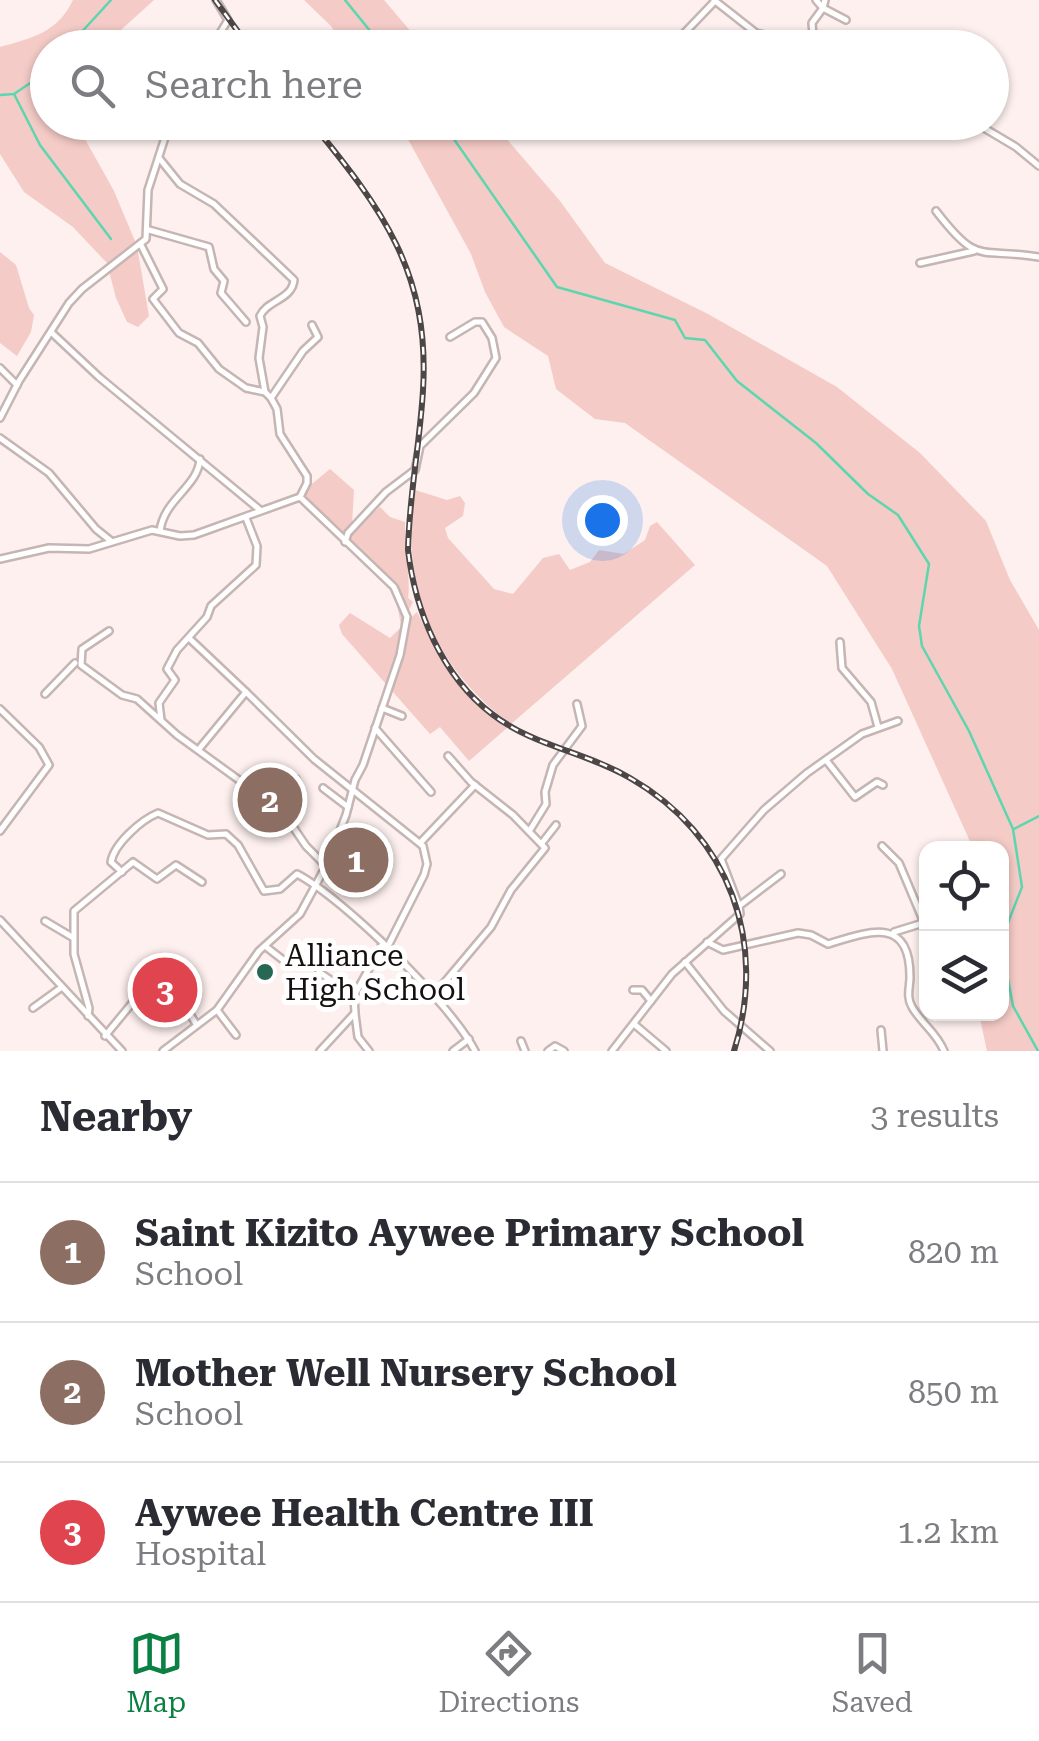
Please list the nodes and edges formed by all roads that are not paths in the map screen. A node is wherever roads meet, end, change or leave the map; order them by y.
1 (216, 0) edge
2 (816, 0) edge
3 (718, 1) edge
4 (824, 4) edge
5 (846, 20) dead end
6 (222, 30) edge
7 (688, 30) edge
8 (752, 30) edge
9 (813, 30) edge
10 (164, 140) edge
11 (1004, 140) edge
12 (158, 158) junction
13 (1039, 166) edge
14 (936, 211) dead end
15 (148, 230) junction
16 (140, 245) junction
17 (974, 251) junction
18 (1039, 257) edge
19 (920, 263) dead end
20 (246, 322) dead end
21 (312, 324) dead end
22 (52, 332) junction
23 (450, 337) dead end
24 (0, 368) edge
25 (17, 385) junction
26 (265, 392) junction
27 (271, 398) junction
28 (0, 418) edge
29 (0, 438) edge
30 (200, 459) junction
31 (300, 497) junction
32 (260, 510) junction
33 (246, 518) junction
34 (160, 532) junction
35 (111, 541) junction
36 (345, 542) junction
37 (0, 559) edge
38 (110, 631) dead end
39 (189, 638) junction
40 (840, 642) dead end
41 (75, 663) dead end
42 (246, 692) junction
43 (44, 694) dead end
44 (577, 704) dead end
45 (382, 708) junction
46 (0, 709) edge
47 (402, 716) dead end
48 (162, 721) junction
49 (898, 721) dead end
50 (878, 727) junction
51 (375, 728) junction
52 (199, 749) junction
53 (448, 756) dead end
54 (826, 760) junction
55 (296, 779) dead end
56 (476, 785) junction
57 (883, 786) dead end
58 (323, 788) dead end
59 (352, 792) junction
60 (431, 792) dead end
61 (348, 808) junction
62 (292, 824) junction
63 (556, 826) dead end
64 (530, 830) junction
65 (0, 831) edge
66 (421, 842) junction
67 (542, 842) junction
68 (882, 846) dead end
69 (326, 866) junction
70 (122, 872) junction
71 (781, 874) dead end
72 (202, 882) dead end
73 (317, 886) junction
74 (738, 906) junction
75 (919, 906) edge
76 (0, 920) edge
77 (45, 920) dead end
78 (919, 922) edge
79 (891, 934) junction
80 (72, 937) junction
81 (707, 942) junction
82 (265, 946) junction
83 (384, 947) junction
84 (684, 962) junction
85 (287, 963) dead end
86 (319, 972) dead end
87 (178, 980) dead end
88 (62, 987) junction
89 (632, 990) dead end
90 (354, 996) junction
91 (434, 996) junction
92 (651, 1000) junction
93 (133, 1002) dead end
94 (32, 1008) dead end
95 (217, 1010) junction
96 (354, 1014) junction
97 (88, 1016) junction
98 (640, 1016) junction
99 (634, 1023) junction
100 (196, 1024) junction
101 (642, 1027) junction
102 (881, 1030) dead end
103 (236, 1035) dead end
104 (105, 1036) junction
105 (468, 1039) junction
106 (521, 1041) dead end
107 (122, 1051) edge
108 (163, 1051) edge
109 (320, 1051) edge
110 (370, 1051) edge
111 (453, 1051) edge
112 (475, 1051) edge
113 (526, 1051) edge
114 (548, 1051) edge
115 (564, 1051) edge
116 (612, 1051) edge
117 (666, 1051) edge
118 (770, 1051) edge
119 (883, 1051) edge
120 (944, 1051) edge

1 - 6 street
2 - 4 street
3 - 7 street
3 - 8 street
4 - 5 street
4 - 9 street
10 - 12 street
11 - 13 street
12 - 15 street
12 - 26 street
14 - 17 street
15 - 16 street
15 - 20 street
16 - 22 street
16 - 26 street
17 - 18 street
17 - 19 street
21 - 27 street
22 - 25 street
22 - 30 street
23 - 36 street
24 - 25 street
25 - 28 street
26 - 27 street
27 - 31 street
29 - 35 street
30 - 32 street
30 - 34 street
31 - 32 street
31 - 36 street
32 - 33 street
33 - 34 street
33 - 39 street
34 - 35 street
35 - 37 street
36 - 45 street
38 - 48 street
39 - 42 street
39 - 48 street
40 - 50 street
41 - 43 street
42 - 52 street
42 - 59 street
44 - 64 street
45 - 47 street
45 - 51 street
46 - 65 street
48 - 52 street
49 - 50 street
50 - 54 street
51 - 59 street
51 - 60 street
52 - 62 street
53 - 56 street
54 - 57 street
54 - 74 street
55 - 62 street
56 - 64 street
56 - 66 street
58 - 61 street
59 - 61 street
59 - 66 street
61 - 69 street
62 - 69 street
63 - 67 street
64 - 67 street
66 - 83 street
67 - 91 street
68 - 75 street
69 - 73 street
70 - 72 street
70 - 73 street
70 - 80 street
71 - 74 street
73 - 82 street
73 - 83 street
74 - 81 street
76 - 88 street
77 - 80 street
78 - 79 street
79 - 81 street
79 - 120 street
80 - 97 street
81 - 84 street
82 - 85 street
82 - 95 street
83 - 90 street
83 - 91 street
84 - 92 street
84 - 118 street
86 - 90 street
87 - 100 street
88 - 94 street
88 - 97 street
89 - 92 street
90 - 96 street
91 - 105 street
92 - 98 street
93 - 104 street
95 - 100 street
95 - 103 street
96 - 109 street
96 - 110 street
97 - 104 street
98 - 99 street
98 - 101 street
99 - 101 street
99 - 116 street
100 - 108 street
101 - 117 street
102 - 119 street
104 - 107 street
105 - 111 street
105 - 112 street
106 - 113 street
114 - 115 street

